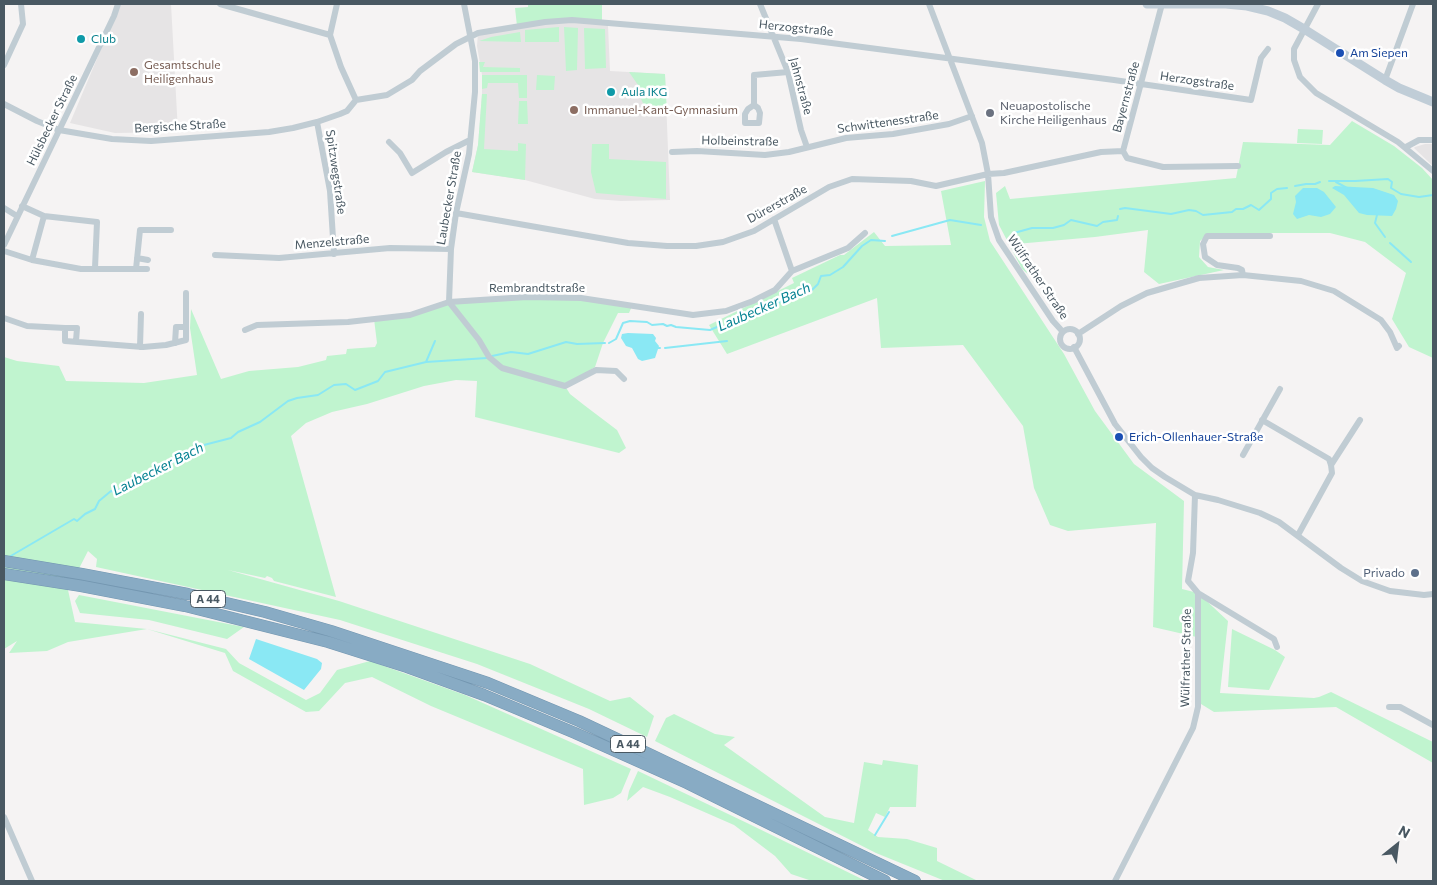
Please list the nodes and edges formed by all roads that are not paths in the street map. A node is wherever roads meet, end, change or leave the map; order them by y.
1 (21, 4) edge
2 (118, 4) edge
3 (220, 4) edge
4 (337, 4) edge
5 (464, 4) edge
6 (760, 4) edge
7 (929, 4) edge
8 (1147, 4) edge
9 (1162, 4) edge
10 (1318, 4) edge
11 (1413, 4) edge
12 (1304, 29) junction
13 (330, 35) junction
14 (470, 37) junction
15 (774, 37) junction
16 (1268, 49) dead end
17 (950, 59) junction
18 (4, 65) edge
19 (788, 72) junction
20 (1385, 80) junction
21 (1141, 85) junction
22 (356, 100) junction
23 (1433, 102) edge
24 (4, 104) edge
25 (754, 105) dead end
26 (972, 116) junction
27 (317, 122) junction
28 (59, 130) junction
29 (470, 140) junction
30 (1433, 140) edge
31 (389, 142) dead end
32 (807, 147) junction
33 (1406, 147) junction
34 (1123, 151) junction
35 (672, 152) dead end
36 (1238, 166) dead end
37 (1433, 172) edge
38 (988, 174) junction
39 (22, 206) junction
40 (4, 208) edge
41 (456, 213) junction
42 (17, 216) junction
43 (44, 216) junction
44 (774, 219) junction
45 (171, 230) dead end
46 (865, 233) dead end
47 (1270, 236) dead end
48 (4, 245) edge
49 (451, 249) junction
50 (4, 251) edge
51 (215, 254) dead end
52 (334, 254) junction
53 (137, 258) junction
54 (32, 260) junction
55 (148, 260) dead end
56 (96, 268) junction
57 (136, 269) junction
58 (147, 269) dead end
59 (792, 271) junction
60 (1243, 275) junction
61 (186, 294) dead end
62 (449, 302) junction
63 (141, 314) dead end
64 (4, 318) edge
65 (186, 327) junction
66 (65, 328) junction
67 (245, 330) dead end
68 (1063, 332) junction
69 (1078, 334) junction
70 (76, 341) junction
71 (175, 343) junction
72 (1399, 346) dead end
73 (140, 347) junction
74 (1074, 347) junction
75 (624, 379) dead end
76 (1280, 389) dead end
77 (1262, 420) junction
78 (1360, 420) dead end
79 (1243, 455) dead end
80 (1331, 465) junction
81 (1195, 495) junction
82 (1298, 535) junction
83 (4, 561) edge
84 (4, 574) edge
85 (1198, 593) junction
86 (1433, 594) edge
87 (1277, 647) dead end
88 (1389, 707) dead end
89 (1433, 725) edge
90 (4, 818) edge
91 (32, 881) edge
92 (885, 881) edge
93 (915, 881) edge
94 (1114, 881) edge

1 - 18 street
2 - 28 street, Hülsbecker Straße
3 - 13 street
4 - 13 street
5 - 14 street, Laubecker Straße
6 - 15 street, Jahnstraße
7 - 17 street, Wülfrather Straße
8 - 9 street
9 - 12 street
9 - 21 street, Bayernstraße
10 - 12 street
11 - 20 street
12 - 20 street
12 - 33 street
13 - 22 street
14 - 15 street, Herzogstraße
14 - 22 street, Herzogstraße
14 - 29 street, Laubecker Straße
15 - 17 street, Herzogstraße
15 - 19 street, Jahnstraße
16 - 21 street, Herzogstraße
17 - 21 street, Herzogstraße
17 - 26 street, Wülfrather Straße
19 - 25 street
19 - 32 street, Jahnstraße
20 - 23 street
21 - 34 street, Bayernstraße
22 - 27 street, Bergische Straße
24 - 28 street, Bergische Straße
26 - 32 street, Schwittenesstraße
26 - 38 street, Wülfrather Straße
27 - 28 street, Bergische Straße
27 - 52 street, Spitzwegstraße
28 - 39 street, Hülsbecker Straße
29 - 31 street
29 - 41 street, Laubecker Straße
30 - 33 street
32 - 35 street, Holbeinstraße
33 - 37 street
34 - 36 street
34 - 38 street, Bayernstraße
38 - 44 street, Dürerstraße
38 - 68 street, Wülfrather Straße
39 - 42 street, Hülsbecker Straße
39 - 43 street
40 - 42 street
41 - 44 street, Dürerstraße
41 - 49 street, Laubecker Straße
42 - 48 street, Hülsbecker Straße
43 - 54 street
43 - 56 street
44 - 59 street
45 - 53 street
46 - 59 street
47 - 60 street
49 - 52 street, Menzelstraße
49 - 62 street, Laubecker Straße
50 - 54 street
51 - 52 street, Menzelstraße
53 - 55 street
53 - 57 street
54 - 56 street
56 - 57 street
57 - 58 street
59 - 62 street, Rembrandtstraße
60 - 69 street
60 - 72 street
61 - 65 street
62 - 67 street, Rembrandtstraße
62 - 75 street
63 - 73 street
64 - 66 street
65 - 71 street
65 - 71 street
66 - 70 street
66 - 70 street
68 - 69 street
68 - 74 street
69 - 74 street
70 - 73 street
71 - 73 street
74 - 81 street
76 - 77 street
77 - 79 street
77 - 80 street
78 - 80 street
80 - 82 street
81 - 82 street
81 - 85 street, Wülfrather Straße
82 - 86 street
83 - 93 highway, A 44
84 - 92 highway, A 44
85 - 87 street
85 - 94 street, Wülfrather Straße
88 - 89 street
90 - 91 street

